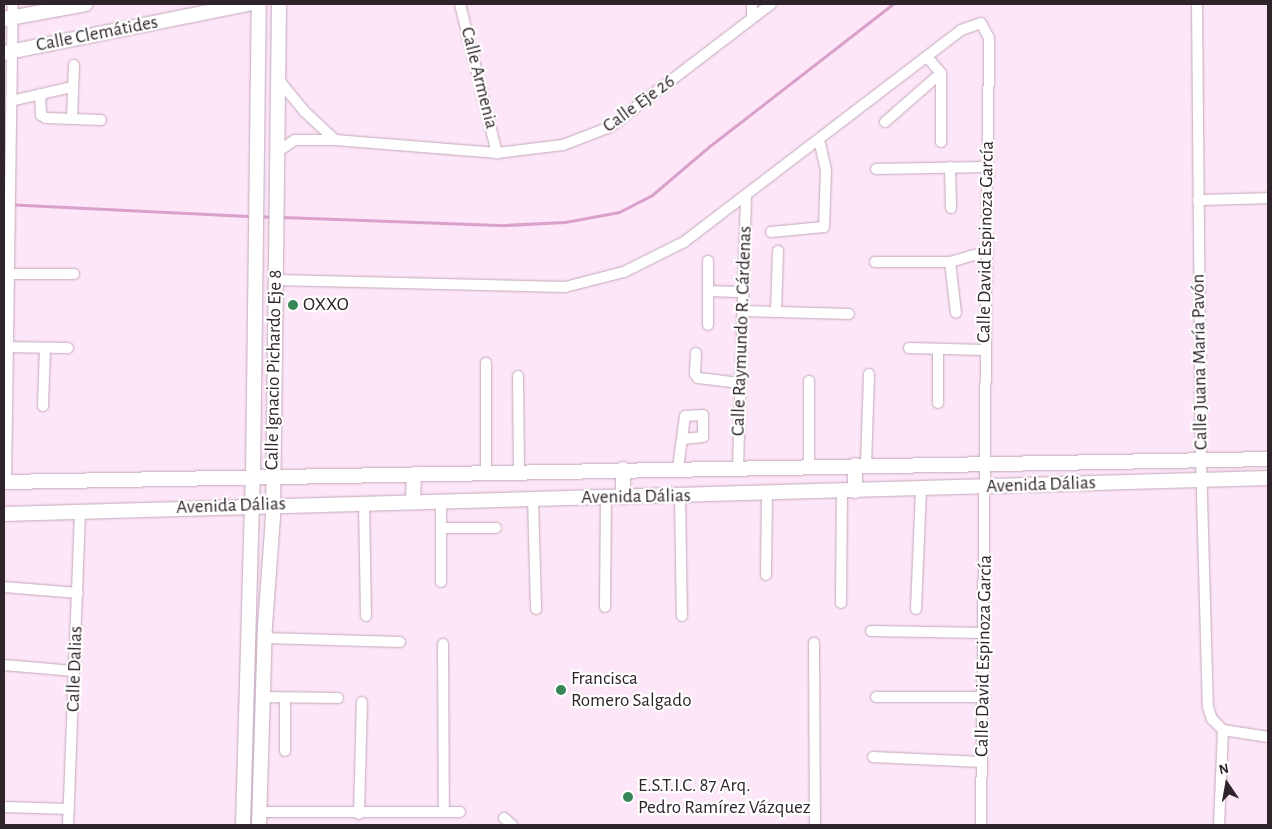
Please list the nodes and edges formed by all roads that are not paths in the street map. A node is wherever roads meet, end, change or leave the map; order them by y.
1 (86, 4) edge
2 (248, 4) edge
3 (259, 4) edge
4 (279, 4) edge
5 (460, 4) edge
6 (752, 4) edge
7 (771, 4) edge
8 (1197, 4) edge
9 (10, 13) edge
10 (752, 18) junction
11 (8, 52) edge
12 (927, 57) junction
13 (74, 65) dead end
14 (940, 73) junction
15 (278, 78) junction
16 (72, 87) junction
17 (40, 94) junction
18 (11, 101) junction
19 (72, 119) junction
20 (101, 120) dead end
21 (885, 122) dead end
22 (335, 140) junction
23 (819, 140) junction
24 (941, 142) dead end
25 (277, 152) junction
26 (497, 153) junction
27 (986, 166) junction
28 (950, 167) junction
29 (876, 169) dead end
30 (746, 195) junction
31 (1268, 198) edge
32 (1198, 200) junction
33 (950, 208) dead end
34 (772, 232) dead end
35 (778, 251) dead end
36 (986, 252) junction
37 (708, 262) dead end
38 (875, 262) dead end
39 (950, 262) junction
40 (8, 274) junction
41 (74, 274) dead end
42 (275, 280) junction
43 (708, 291) junction
44 (744, 292) junction
45 (743, 311) junction
46 (776, 312) junction
47 (849, 314) dead end
48 (956, 314) dead end
49 (708, 326) dead end
50 (5, 347) edge
51 (45, 348) junction
52 (68, 348) dead end
53 (909, 348) dead end
54 (938, 349) junction
55 (985, 350) junction
56 (696, 353) dead end
57 (254, 358) junction
58 (273, 358) junction
59 (486, 363) dead end
60 (869, 374) dead end
61 (518, 376) dead end
62 (809, 381) dead end
63 (741, 383) junction
64 (938, 403) dead end
65 (43, 406) dead end
66 (683, 439) dead end
67 (1268, 459) edge
68 (1201, 460) junction
69 (986, 463) junction
70 (861, 465) junction
71 (809, 466) junction
72 (738, 467) junction
73 (678, 468) junction
74 (623, 469) junction
75 (519, 471) junction
76 (486, 472) junction
77 (414, 474) junction
78 (253, 476) junction
79 (273, 477) junction
80 (1268, 478) edge
81 (1202, 480) junction
82 (5, 482) edge
83 (986, 487) junction
84 (921, 489) junction
85 (848, 491) junction
86 (767, 493) junction
87 (680, 495) junction
88 (623, 497) junction
89 (606, 498) junction
90 (533, 499) junction
91 (441, 501) junction
92 (413, 502) junction
93 (364, 503) junction
94 (273, 505) junction
95 (250, 506) junction
96 (80, 512) junction
97 (4, 514) edge
98 (441, 528) junction
99 (496, 528) dead end
100 (766, 575) dead end
101 (441, 582) dead end
102 (4, 587) edge
103 (78, 593) junction
104 (841, 603) dead end
105 (604, 607) dead end
106 (916, 609) dead end
107 (536, 610) dead end
108 (366, 616) dead end
109 (682, 616) dead end
110 (870, 631) dead end
111 (984, 633) junction
112 (265, 638) junction
113 (400, 642) dead end
114 (814, 643) dead end
115 (443, 644) dead end
116 (4, 665) edge
117 (74, 671) junction
118 (876, 697) dead end
119 (983, 697) junction
120 (263, 698) junction
121 (285, 698) junction
122 (338, 698) dead end
123 (362, 702) dead end
124 (1222, 730) junction
125 (1268, 737) edge
126 (285, 751) dead end
127 (873, 757) dead end
128 (982, 762) junction
129 (4, 807) edge
130 (69, 809) junction
131 (444, 812) junction
132 (460, 812) dead end
133 (359, 814) junction
134 (504, 818) dead end
135 (259, 819) edge
136 (68, 825) edge
137 (243, 825) edge
138 (512, 825) edge
139 (815, 825) edge
140 (981, 825) edge
141 (1219, 825) edge

1 - 9 main road, Calle Clemátides
2 - 11 main road, Calle Clemátides
3 - 57 main road, Calle Ignacio Pichardo Eje 8
4 - 15 main road, Calle Ignacio Pichardo Eje 8
5 - 26 street, Calle Armenia
6 - 10 street
7 - 10 street, Calle Eje 26
8 - 32 street, Calle Juana María Pavón
9 - 11 street
10 - 26 street, Calle Eje 26
11 - 18 street
12 - 14 street
12 - 23 street
12 - 27 street, Calle David Espinoza García
13 - 16 street
14 - 21 street
14 - 24 street
15 - 22 street
15 - 25 main road, Calle Ignacio Pichardo Eje 8
16 - 17 street
16 - 19 street
17 - 18 street
17 - 19 street
18 - 40 street
19 - 20 street
22 - 25 street, Calle Eje 26
22 - 26 street, Calle Eje 26
23 - 30 street
23 - 34 street
25 - 42 main road, Calle Ignacio Pichardo Eje 8
27 - 28 street
27 - 36 street, Calle David Espinoza García
28 - 29 street
28 - 33 street
30 - 42 street
30 - 44 street, Calle Raymundo R. Cárdenas
31 - 32 street
32 - 68 street, Calle Juana María Pavón
35 - 46 street
36 - 39 street
36 - 55 street, Calle David Espinoza García
37 - 43 street
38 - 39 street
39 - 48 street
40 - 41 street
40 - 50 street
42 - 58 main road, Calle Ignacio Pichardo Eje 8
43 - 44 street
43 - 49 street
44 - 45 street, Calle Raymundo R. Cárdenas
45 - 46 street
45 - 63 street, Calle Raymundo R. Cárdenas
46 - 47 street
50 - 51 street
50 - 82 street
51 - 52 street
51 - 65 street
53 - 54 street
54 - 55 street
54 - 64 street
55 - 69 street, Calle David Espinoza García
56 - 63 street
57 - 58 main road
57 - 78 main road, Calle Ignacio Pichardo Eje 8
58 - 79 main road, Calle Ignacio Pichardo Eje 8
59 - 76 street
60 - 70 street
61 - 75 street
62 - 71 street
63 - 72 street, Calle Raymundo R. Cárdenas
66 - 73 street
67 - 68 main road, Avenida Dálias
68 - 69 main road, Avenida Dálias
68 - 81 street, Calle Juana María Pavón
69 - 70 main road, Avenida Dálias
69 - 83 street, Calle David Espinoza García
70 - 71 main road, Avenida Dálias
70 - 85 main road
71 - 72 main road, Avenida Dálias
72 - 73 main road, Avenida Dálias
73 - 74 main road, Avenida Dálias
74 - 75 main road, Avenida Dálias
74 - 88 main road
75 - 76 main road, Avenida Dálias
76 - 77 main road, Avenida Dálias
77 - 79 main road, Avenida Dálias
77 - 92 main road
78 - 79 main road, Avenida Dálias
78 - 82 main road, Avenida Dálias
78 - 95 main road, Calle Ignacio Pichardo Eje 8
79 - 94 main road, Calle Ignacio Pichardo Eje 8
80 - 81 main road, Avenida Dálias
81 - 83 main road, Avenida Dálias
81 - 124 street, Calle Juana María Pavón
83 - 84 main road, Avenida Dálias
83 - 111 street, Calle David Espinoza García
84 - 85 main road, Avenida Dálias
84 - 106 street
85 - 86 main road, Avenida Dálias
85 - 104 street
86 - 87 main road, Avenida Dálias
86 - 100 street
87 - 88 main road, Avenida Dálias
87 - 109 street
88 - 89 main road, Avenida Dálias
89 - 90 main road, Avenida Dálias
89 - 105 street
90 - 91 main road, Avenida Dálias
90 - 107 street
91 - 92 main road, Avenida Dálias
91 - 98 street
92 - 93 main road, Avenida Dálias
93 - 94 main road, Avenida Dálias
93 - 108 street
94 - 95 main road, Avenida Dálias
94 - 112 main road, Calle Ignacio Pichardo Eje 8
95 - 96 main road, Avenida Dálias
95 - 137 main road, Calle Ignacio Pichardo Eje 8
96 - 97 main road, Avenida Dálias
96 - 103 street, Calle Dalias
98 - 99 street
98 - 101 street
102 - 103 street
103 - 117 street, Calle Dalias
110 - 111 street
111 - 119 street, Calle David Espinoza García
112 - 113 street
112 - 120 main road, Calle Ignacio Pichardo Eje 8
114 - 139 street
115 - 131 street
116 - 117 street
117 - 130 street, Calle Dalias
118 - 119 street
119 - 128 street, Calle David Espinoza García
120 - 121 street
120 - 135 main road, Calle Ignacio Pichardo Eje 8
121 - 122 street
121 - 126 street
123 - 133 street
124 - 125 street
124 - 141 street
127 - 128 street
128 - 140 street, Calle David Espinoza García
129 - 130 street
130 - 136 street, Calle Dalias
131 - 132 street
131 - 133 street
133 - 135 street
134 - 138 street

